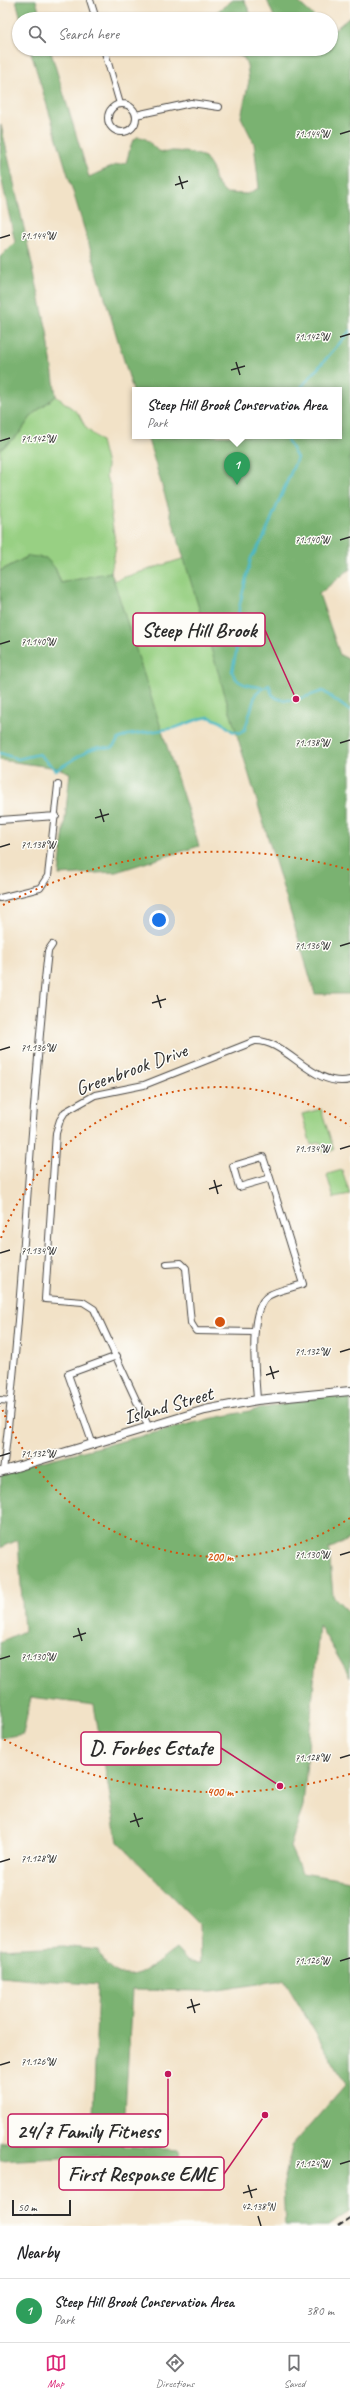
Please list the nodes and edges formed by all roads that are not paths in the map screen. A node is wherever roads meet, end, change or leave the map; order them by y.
1 (90, 0) edge
2 (94, 12) edge
3 (106, 56) edge
4 (120, 104) junction
5 (219, 107) dead end
6 (136, 115) junction
7 (58, 785) dead end
8 (56, 816) junction
9 (0, 820) edge
10 (0, 898) edge
11 (52, 945) dead end
12 (350, 1080) edge
13 (270, 1178) junction
14 (167, 1264) dead end
15 (255, 1332) junction
16 (117, 1356) junction
17 (350, 1392) edge
18 (0, 1400) edge
19 (257, 1400) junction
20 (11, 1401) junction
21 (149, 1428) junction
22 (93, 1445) junction
23 (1, 1472) edge

1 - 2 street
3 - 4 street
4 - 6 street
4 - 6 street
5 - 6 street
7 - 8 street
8 - 9 street
8 - 10 street
11 - 20 street
12 - 16 street, Greenbrook Drive
13 - 13 street
13 - 15 street
14 - 15 street
15 - 19 street
16 - 21 street, Greenbrook Drive
16 - 22 street
17 - 19 street, Island Street
18 - 20 street
19 - 21 street, Island Street
20 - 23 street
21 - 22 street, Island Street
22 - 23 street, Island Street

